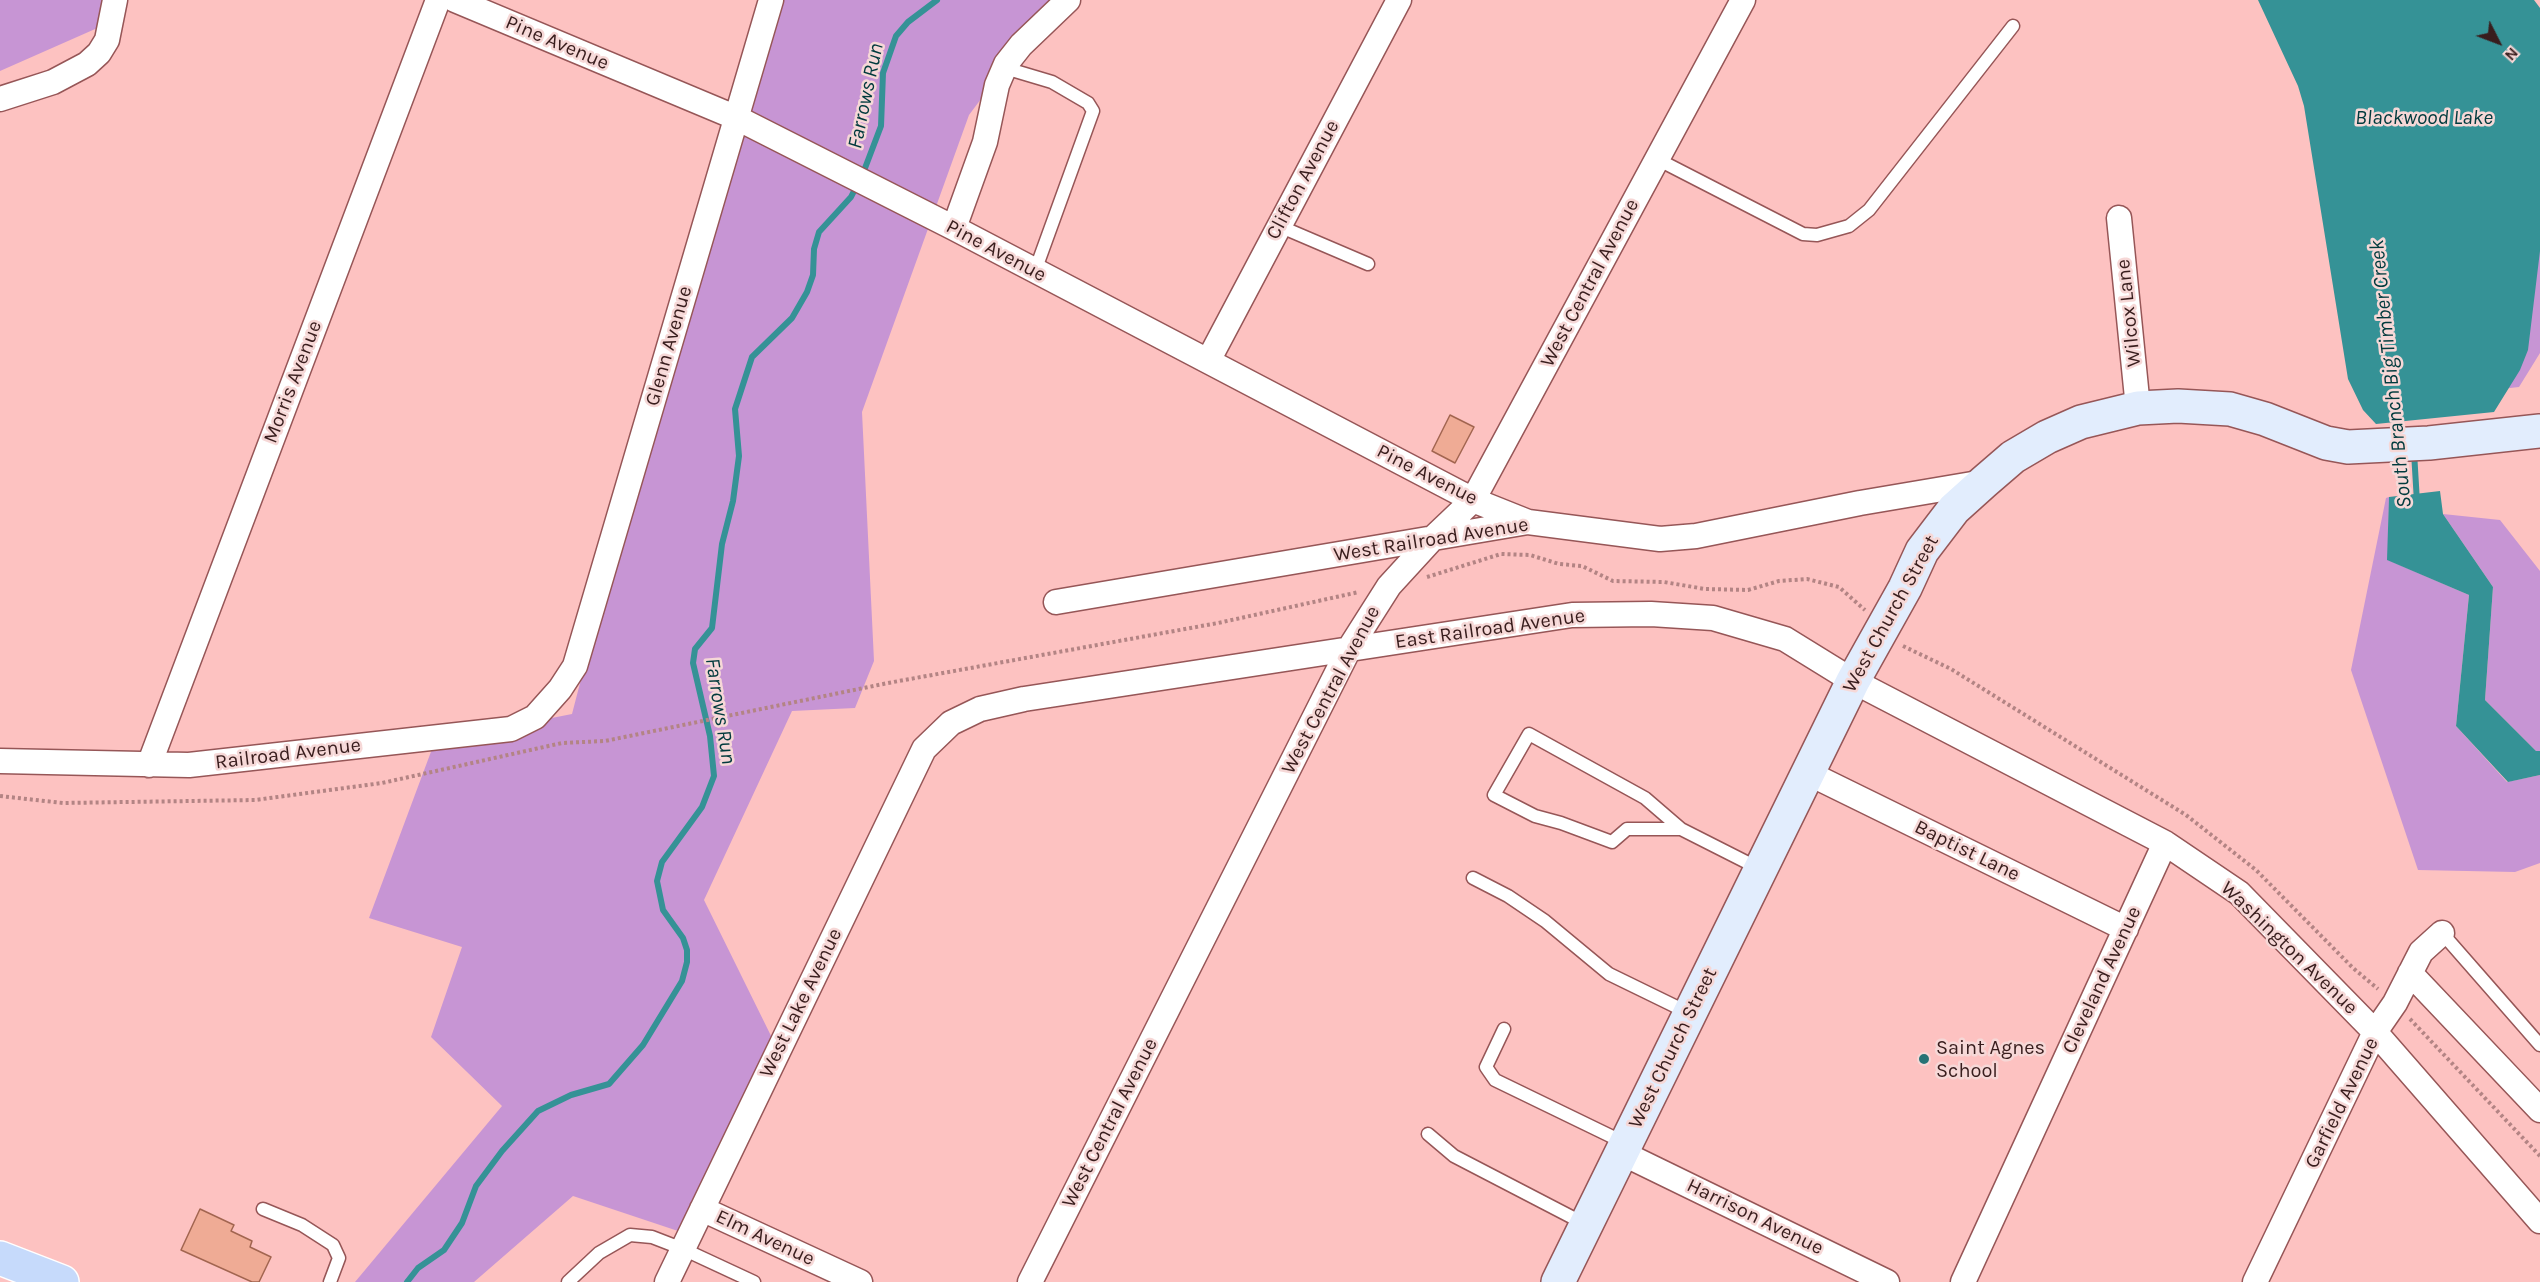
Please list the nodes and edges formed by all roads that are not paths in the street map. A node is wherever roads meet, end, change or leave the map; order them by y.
1 (114, 0) edge
2 (438, 0) edge
3 (455, 0) edge
4 (771, 0) edge
5 (1068, 0) edge
6 (1399, 0) edge
7 (1743, 0) edge
8 (2013, 26) dead end
9 (1005, 68) junction
10 (0, 99) edge
11 (737, 118) junction
12 (1657, 159) junction
13 (2119, 218) dead end
14 (1279, 226) junction
15 (954, 228) junction
16 (1368, 264) dead end
17 (1035, 271) junction
18 (1208, 361) junction
19 (2138, 408) junction
20 (2540, 431) edge
21 (1983, 482) junction
22 (1473, 500) junction
23 (1528, 522) junction
24 (1433, 538) junction
25 (1056, 602) dead end
26 (1349, 649) junction
27 (1853, 681) junction
28 (561, 689) joint
29 (944, 731) joint
30 (0, 761) edge
31 (149, 765) junction
32 (1808, 773) junction
33 (1681, 829) junction
34 (2165, 843) junction
35 (1761, 870) junction
36 (1473, 878) dead end
37 (2126, 929) junction
38 (2442, 933) joint
39 (2410, 973) junction
40 (1690, 1014) junction
41 (1503, 1029) dead end
42 (2375, 1032) junction
43 (2540, 1045) edge
44 (2540, 1110) edge
45 (1428, 1134) dead end
46 (1624, 1148) junction
47 (263, 1209) dead end
48 (702, 1209) junction
49 (2540, 1221) edge
50 (1587, 1225) junction
51 (683, 1248) junction
52 (0, 1258) edge
53 (62, 1282) edge
54 (330, 1282) edge
55 (568, 1282) edge
56 (667, 1282) edge
57 (754, 1282) edge
58 (860, 1282) edge
59 (1030, 1282) edge
60 (1558, 1282) edge
61 (1887, 1282) edge
62 (1964, 1282) edge
63 (2255, 1282) edge

1 - 10 street
2 - 31 street, Morris Avenue
3 - 11 street, Pine Avenue
4 - 11 street, Glenn Avenue
5 - 9 street
6 - 14 street, Clifton Avenue
7 - 12 street, West Central Avenue
8 - 12 lane
9 - 15 street
9 - 17 lane
11 - 15 street, Pine Avenue
11 - 28 street, Glenn Avenue
12 - 22 street, West Central Avenue
13 - 19 street, Wilcox Lane
14 - 16 lane
14 - 18 street, Clifton Avenue
15 - 17 street, Pine Avenue
17 - 18 street, Pine Avenue
18 - 22 street, Pine Avenue
19 - 20 main road, West Church Street
19 - 21 main road, West Church Street
21 - 23 street, West Railroad Avenue
21 - 27 main road, West Church Street
22 - 23 street, Pine Avenue
22 - 24 street, West Central Avenue
23 - 24 street, West Railroad Avenue
24 - 25 street, West Railroad Avenue
24 - 26 street, West Central Avenue
26 - 27 street, East Railroad Avenue
26 - 29 street, East Railroad Avenue
26 - 59 street, West Central Avenue
27 - 32 main road, West Church Street
27 - 34 street, Washington Avenue
28 - 31 street, Railroad Avenue
29 - 48 street, West Lake Avenue
30 - 31 street, Railroad Avenue
32 - 35 main road, West Church Street
32 - 37 street, Baptist Lane
33 - 33 lane
33 - 35 lane
34 - 37 street, Cleveland Avenue
34 - 42 street, Washington Avenue
35 - 40 main road, West Church Street
36 - 40 lane
37 - 62 street, Cleveland Avenue
38 - 39 street, Garfield Avenue
38 - 43 lane
39 - 42 street, Garfield Avenue
39 - 44 street
40 - 46 main road, West Church Street
41 - 46 lane
42 - 49 street, Washington Avenue
42 - 63 street, Garfield Avenue
45 - 50 lane
46 - 50 main road, West Church Street
46 - 61 street, Harrison Avenue
47 - 54 lane
48 - 51 street, West Lake Avenue
48 - 58 street, Elm Avenue
50 - 60 main road, West Church Street
51 - 55 lane
51 - 56 street, West Lake Avenue
51 - 57 lane
52 - 53 main road

